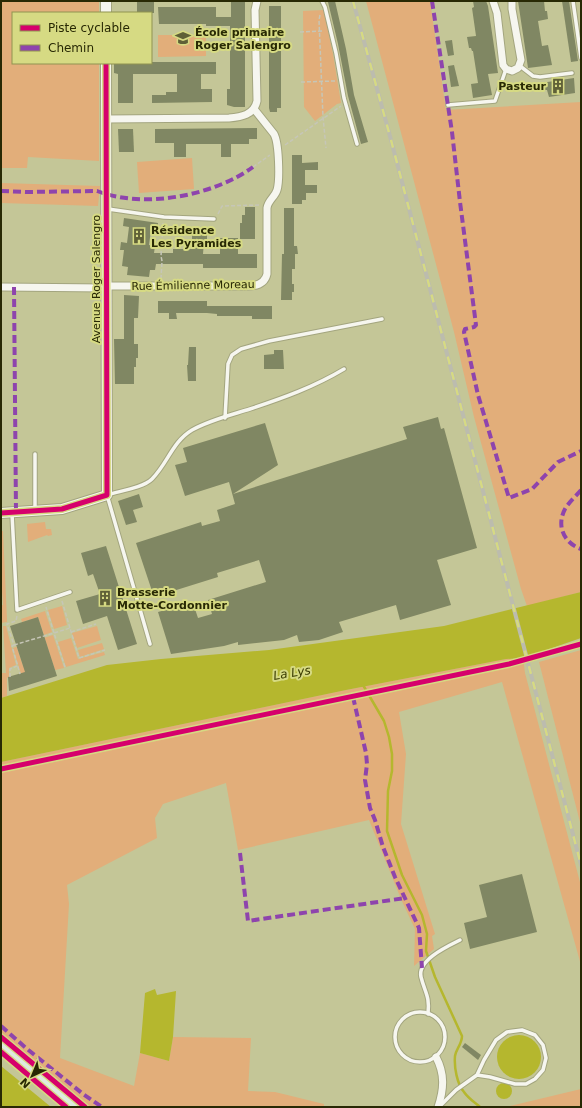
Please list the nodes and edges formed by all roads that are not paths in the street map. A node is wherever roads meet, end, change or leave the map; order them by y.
1 (106, 1) edge
2 (256, 1) edge
3 (323, 1) edge
4 (493, 1) edge
5 (512, 1) edge
6 (573, 1) edge
7 (106, 12) edge
8 (581, 58) edge
9 (106, 64) edge
10 (520, 66) junction
11 (506, 69) junction
12 (572, 73) dead end
13 (448, 105) dead end
14 (254, 109) junction
15 (106, 119) junction
16 (357, 144) dead end
17 (106, 209) junction
18 (214, 219) road end
19 (1, 287) edge
20 (106, 287) junction
21 (382, 319) dead end
22 (344, 369) dead end
23 (225, 418) junction
24 (35, 454) dead end
25 (107, 495) junction
26 (35, 511) junction
27 (1, 513) edge
28 (12, 513) junction
29 (70, 592) dead end
30 (150, 644) dead end
31 (460, 940) dead end
32 (428, 1014) junction
33 (1, 1045) edge
34 (436, 1057) junction
35 (477, 1075) junction
36 (75, 1107) edge
37 (438, 1107) edge

1 - 7 street
2 - 14 street
3 - 16 lane
4 - 11 street
5 - 10 street
6 - 8 lane
9 - 15 street, Avenue Roger Salengro
10 - 11 street
10 - 12 lane
11 - 13 lane
14 - 15 street
14 - 20 street, Rue Émilienne Moreau
15 - 17 street, Avenue Roger Salengro
17 - 18 lane
17 - 20 street, Avenue Roger Salengro
19 - 20 street, Rue Émilienne Moreau
20 - 25 street, Avenue Roger Salengro
21 - 23 lane
22 - 23 lane
23 - 25 lane
24 - 26 lane
25 - 26 street
25 - 30 lane
26 - 28 street
27 - 28 street
28 - 29 lane
31 - 32 lane
32 - 34 lane
32 - 34 lane
33 - 36 main road
34 - 37 street
35 - 35 lane
35 - 37 lane

